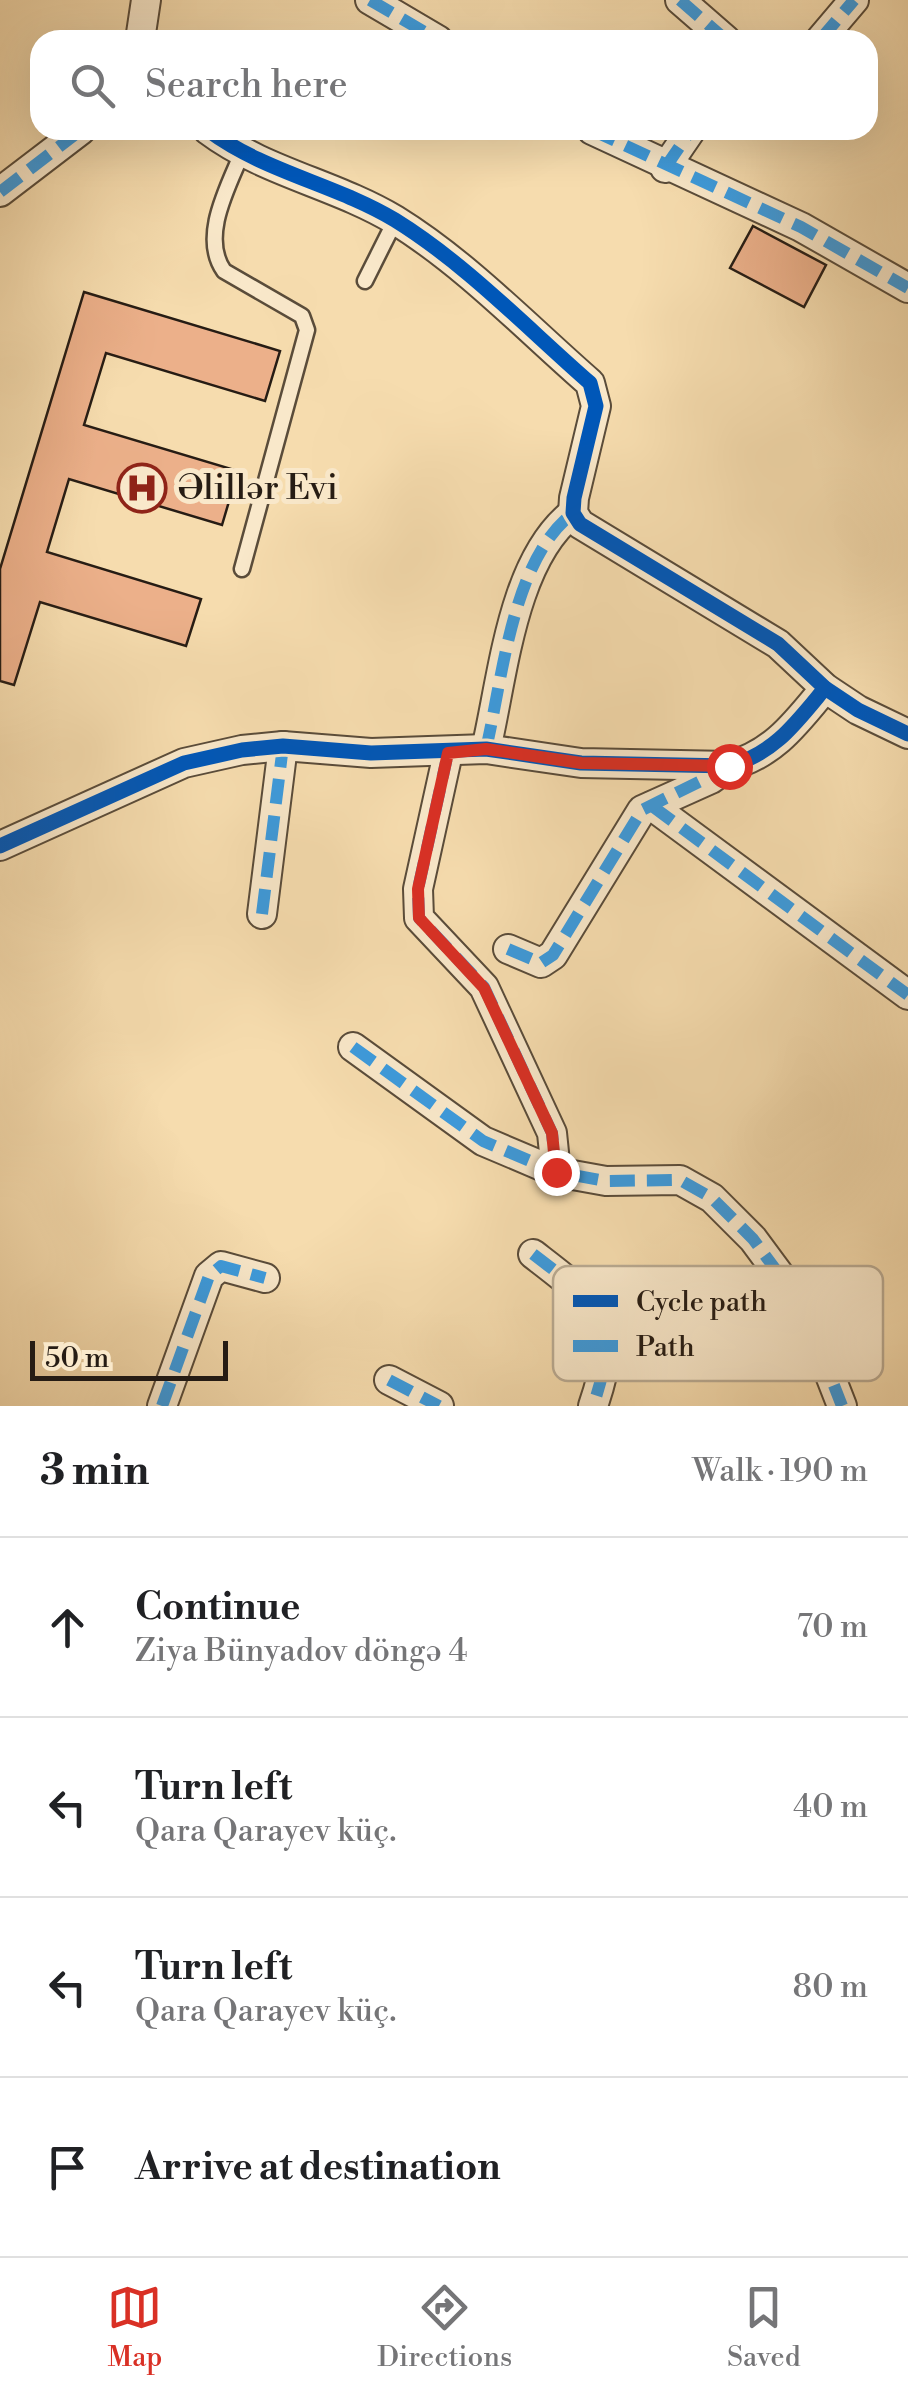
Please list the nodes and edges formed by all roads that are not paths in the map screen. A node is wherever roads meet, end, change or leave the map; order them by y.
1 (146, 0) edge
2 (370, 0) edge
3 (680, 0) edge
4 (854, 0) edge
5 (142, 30) edge
6 (421, 30) edge
7 (714, 30) edge
8 (828, 30) edge
9 (68, 140) edge
10 (223, 140) edge
11 (611, 140) edge
12 (684, 140) edge
13 (242, 153) junction
14 (666, 168) junction
15 (0, 192) edge
16 (396, 221) junction
17 (365, 281) dead end
18 (908, 288) edge
19 (573, 513) junction
20 (242, 568) dead end
21 (825, 688) junction
22 (908, 734) edge
23 (283, 746) junction
24 (486, 749) junction
25 (448, 753) junction
26 (729, 766) junction
27 (652, 806) junction
28 (0, 846) edge
29 (262, 914) dead end
30 (508, 949) dead end
31 (908, 995) edge
32 (353, 1047) dead end
33 (556, 1172) junction
34 (533, 1254) dead end
35 (773, 1266) edge
36 (553, 1269) edge
37 (265, 1278) dead end
38 (388, 1380) dead end
39 (602, 1381) edge
40 (832, 1381) edge
41 (162, 1406) edge
42 (439, 1406) edge
43 (594, 1406) edge
44 (842, 1406) edge

1 - 5 street
2 - 6 street
3 - 7 street
4 - 8 street
9 - 15 street
10 - 13 street
11 - 14 street
12 - 14 street
13 - 16 street
13 - 20 lane
14 - 18 street
16 - 17 lane
16 - 19 street
19 - 21 street
19 - 24 street
21 - 22 street
21 - 26 street
23 - 25 street
23 - 28 street
23 - 29 street
24 - 25 street
24 - 26 street
25 - 33 street
26 - 27 street
27 - 30 street
27 - 31 street
32 - 33 street
33 - 35 street
34 - 36 street
37 - 41 street
38 - 42 street
39 - 43 street
40 - 44 street

